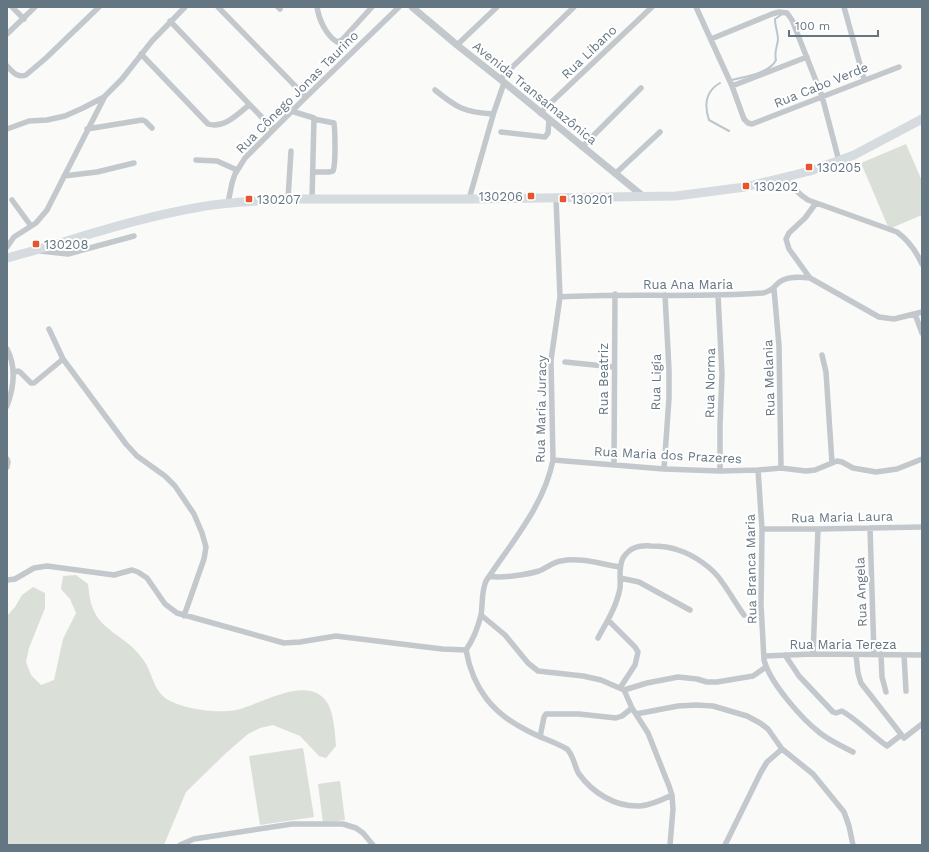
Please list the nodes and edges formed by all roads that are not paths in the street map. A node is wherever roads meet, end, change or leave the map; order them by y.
1 (12, 7) edge
2 (35, 7) edge
3 (99, 7) edge
4 (185, 7) edge
5 (218, 7) edge
6 (317, 7) edge
7 (372, 7) edge
8 (399, 7) edge
9 (413, 7) edge
10 (497, 7) edge
11 (574, 7) edge
12 (652, 7) edge
13 (696, 7) edge
14 (844, 7) edge
15 (24, 19) junction
16 (170, 21) junction
17 (7, 34) edge
18 (711, 39) junction
19 (457, 45) junction
20 (141, 54) junction
21 (807, 57) junction
22 (7, 66) edge
23 (899, 66) dead end
24 (864, 79) junction
25 (502, 81) junction
26 (732, 86) junction
27 (641, 88) dead end
28 (435, 90) dead end
29 (105, 96) junction
30 (822, 96) junction
31 (306, 97) junction
32 (249, 104) junction
33 (291, 112) junction
34 (540, 113) junction
35 (493, 114) junction
36 (314, 119) junction
37 (922, 119) edge
38 (549, 120) junction
39 (152, 128) dead end
40 (7, 129) edge
41 (87, 129) junction
42 (273, 130) junction
43 (501, 132) dead end
44 (660, 132) dead end
45 (582, 147) junction
46 (291, 151) dead end
47 (196, 160) dead end
48 (839, 161) junction
49 (134, 163) dead end
50 (237, 170) junction
51 (313, 172) junction
52 (615, 174) junction
53 (64, 176) junction
54 (784, 178) junction
55 (644, 197) junction
56 (556, 198) junction
57 (288, 199) junction
58 (312, 199) junction
59 (469, 199) junction
60 (12, 200) dead end
61 (228, 203) junction
62 (816, 203) junction
63 (31, 226) junction
64 (134, 236) dead end
65 (7, 247) edge
66 (34, 250) junction
67 (7, 258) edge
68 (922, 264) edge
69 (810, 278) junction
70 (774, 289) junction
71 (615, 294) junction
72 (665, 295) junction
73 (718, 295) junction
74 (560, 297) junction
75 (922, 312) edge
76 (915, 314) junction
77 (49, 329) dead end
78 (922, 333) edge
79 (7, 349) edge
80 (822, 355) dead end
81 (63, 359) junction
82 (565, 362) dead end
83 (614, 367) junction
84 (13, 373) junction
85 (7, 406) edge
86 (922, 459) edge
87 (7, 460) edge
88 (553, 460) junction
89 (832, 463) junction
90 (614, 464) junction
91 (7, 467) edge
92 (781, 468) junction
93 (664, 469) junction
94 (758, 470) junction
95 (720, 471) junction
96 (922, 527) edge
97 (870, 528) junction
98 (762, 529) junction
99 (818, 529) junction
100 (620, 567) junction
101 (490, 576) junction
102 (620, 578) junction
103 (7, 580) edge
104 (690, 610) dead end
105 (481, 615) junction
106 (744, 615) dead end
107 (184, 616) junction
108 (608, 620) junction
109 (598, 638) dead end
110 (466, 650) junction
111 (813, 654) junction
112 (878, 654) junction
113 (785, 655) junction
114 (856, 655) junction
115 (904, 655) junction
116 (922, 655) edge
117 (765, 656) junction
118 (766, 668) junction
119 (622, 689) junction
120 (906, 691) dead end
121 (886, 692) dead end
122 (632, 708) junction
123 (636, 714) junction
124 (922, 724) edge
125 (902, 736) junction
126 (540, 737) junction
127 (782, 749) junction
128 (853, 752) dead end
129 (672, 795) junction
130 (180, 845) edge
131 (373, 845) edge
132 (670, 845) edge
133 (725, 845) edge
134 (855, 845) edge

1 - 15 street
2 - 15 street
3 - 22 street
4 - 16 street
5 - 31 street
6 - 7 street, Rua Cônego Jonas Taurino
8 - 31 street, Rua Cônego Jonas Taurino
9 - 19 street, Avenida Transamazônica
10 - 19 street
11 - 25 street
12 - 34 street, Rua Líbano
13 - 18 street
14 - 24 street
15 - 17 street
16 - 20 street
16 - 32 street
18 - 21 street
18 - 26 street
19 - 25 street, Avenida Transamazônica
20 - 29 street
20 - 32 street
21 - 26 street
21 - 30 street
23 - 24 street, Rua Cabo Verde
24 - 30 street, Rua Cabo Verde
25 - 34 street, Avenida Transamazônica
25 - 35 street
26 - 30 street, Rua Cabo Verde
27 - 45 street
28 - 35 street
29 - 40 street
29 - 41 street
30 - 48 street
31 - 33 street, Rua Cônego Jonas Taurino
32 - 42 street
33 - 36 street
33 - 42 street, Rua Cônego Jonas Taurino
34 - 38 street, Avenida Transamazônica
35 - 59 street
36 - 51 street
36 - 51 street
37 - 48 main road
38 - 43 street
38 - 45 street, Avenida Transamazônica
39 - 41 street
41 - 53 street
42 - 50 street, Rua Cônego Jonas Taurino
44 - 52 street
45 - 52 street, Avenida Transamazônica
46 - 57 street
47 - 50 street
48 - 54 main road
49 - 53 street
50 - 61 street, Rua Cônego Jonas Taurino
51 - 58 street
52 - 55 street, Avenida Transamazônica
53 - 63 street
54 - 55 main road
54 - 62 street
55 - 56 main road
56 - 59 main road
56 - 74 street, Rua Maria Juracy
57 - 58 main road
57 - 61 main road
58 - 59 main road
60 - 63 street
61 - 66 main road
62 - 68 street
62 - 69 street
63 - 65 street
64 - 66 street
66 - 67 main road
69 - 70 street, Rua Ana Maria
69 - 76 street
70 - 73 street, Rua Ana Maria
70 - 92 street, Rua Melania
71 - 72 street, Rua Ana Maria
71 - 74 street, Rua Ana Maria
71 - 83 street, Rua Beatriz
72 - 73 street, Rua Ana Maria
72 - 93 street, Rua Ligia
73 - 95 street, Rua Norma
74 - 88 street, Rua Maria Juracy
75 - 76 street
76 - 78 street
77 - 81 street
79 - 84 street
80 - 89 street
81 - 84 street
81 - 107 street
82 - 83 street
83 - 90 street, Rua Beatriz
84 - 85 street
86 - 89 street
87 - 91 street
88 - 90 street, Rua Maria dos Prazeres
88 - 101 street, Rua Maria Juracy
89 - 92 street, Rua Maria dos Prazeres
90 - 93 street, Rua Maria dos Prazeres
92 - 94 street, Rua Maria dos Prazeres
93 - 95 street, Rua Maria dos Prazeres
94 - 95 street, Rua Maria dos Prazeres
94 - 98 street, Rua Branca Maria
96 - 97 street, Rua Maria Laura
97 - 99 street, Rua Maria Laura
97 - 112 street, Rua Angela
98 - 99 street, Rua Maria Laura
98 - 117 street, Rua Branca Maria
99 - 111 street
100 - 101 street
100 - 102 street
100 - 106 street
101 - 105 street, Rua Maria Juracy
102 - 104 street
102 - 108 street
103 - 107 street
105 - 110 street, Rua Maria Juracy
105 - 119 street
107 - 110 street
108 - 109 street
108 - 119 street
110 - 126 street
111 - 113 street, Rua Maria Tereza
111 - 114 street, Rua Maria Tereza
112 - 114 street, Rua Maria Tereza
112 - 115 street, Rua Maria Tereza
112 - 121 street, Rua Angela
113 - 117 street, Rua Maria Tereza
113 - 125 street
114 - 125 street
115 - 116 street, Rua Maria Tereza
115 - 120 street
117 - 118 street, Rua Branca Maria
118 - 119 street
118 - 128 street
119 - 122 street
122 - 123 street
122 - 126 street
123 - 127 street
123 - 129 street
124 - 125 street
126 - 129 street
127 - 133 street
127 - 134 street
129 - 132 street
130 - 131 street

